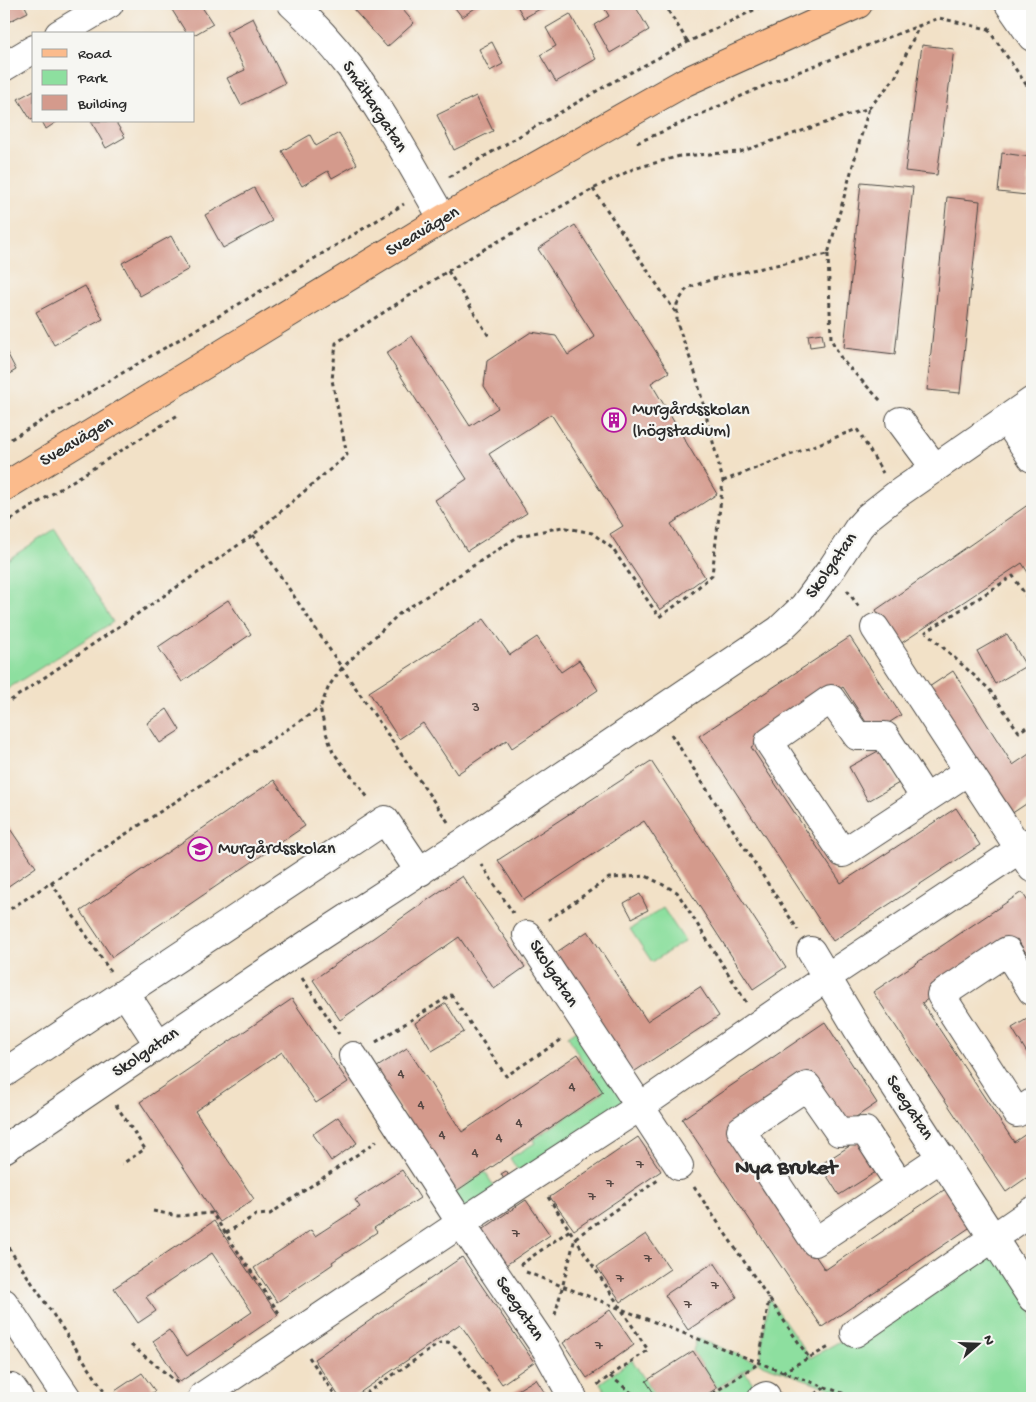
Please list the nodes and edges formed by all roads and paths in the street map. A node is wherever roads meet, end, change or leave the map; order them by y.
1 (109, 4) edge
2 (292, 4) edge
3 (664, 4) edge
4 (766, 4) edge
5 (858, 4) edge
6 (1011, 7) edge
7 (919, 26) junction
8 (988, 29) junction
9 (62, 32) edge
10 (1032, 37) edge
11 (688, 42) junction
12 (32, 50) edge
13 (4, 67) edge
14 (1032, 92) edge
15 (869, 108) junction
16 (629, 146) dead end
17 (593, 189) junction
18 (426, 190) junction
19 (443, 220) junction
20 (828, 254) junction
21 (448, 271) junction
22 (677, 314) junction
23 (490, 338) dead end
24 (1032, 401) edge
25 (181, 413) dead end
26 (1006, 419) junction
27 (900, 421) joint
28 (4, 443) edge
29 (1032, 458) edge
30 (935, 468) junction
31 (723, 481) junction
32 (4, 487) edge
33 (896, 495) junction
34 (4, 524) edge
35 (253, 535) junction
36 (831, 570) junction
37 (1032, 606) edge
38 (875, 628) joint
39 (342, 668) junction
40 (4, 705) edge
41 (320, 708) junction
42 (657, 713) junction
43 (1032, 723) edge
44 (968, 771) junction
45 (926, 798) junction
46 (385, 820) junction
47 (466, 841) junction
48 (1028, 853) edge
49 (420, 872) junction
50 (51, 882) junction
51 (4, 913) edge
52 (527, 935) junction
53 (811, 951) joint
54 (288, 957) junction
55 (826, 977) junction
56 (1032, 991) edge
57 (125, 994) junction
58 (586, 1024) junction
59 (760, 1024) junction
60 (159, 1044) junction
61 (353, 1056) junction
62 (4, 1073) edge
63 (102, 1083) junction
64 (1032, 1103) edge
65 (641, 1106) junction
66 (399, 1126) junction
67 (4, 1149) edge
68 (942, 1157) junction
69 (122, 1164) dead end
70 (679, 1166) junction
71 (534, 1176) junction
72 (900, 1185) junction
73 (153, 1212) dead end
74 (1032, 1212) edge
75 (461, 1223) junction
76 (570, 1230) junction
77 (226, 1233) junction
78 (994, 1237) junction
79 (575, 1238) junction
80 (4, 1241) edge
81 (562, 1286) junction
82 (769, 1298) junction
83 (1032, 1298) edge
84 (4, 1303) edge
85 (621, 1309) junction
86 (854, 1333) dead end
87 (294, 1335) junction
88 (131, 1345) dead end
89 (546, 1349) junction
90 (809, 1358) dead end
91 (759, 1363) junction
92 (610, 1376) junction
93 (826, 1387) junction
94 (4, 1390) edge
95 (583, 1393) edge
96 (815, 1394) junction
97 (846, 1394) junction
98 (708, 1396) edge
99 (203, 1397) edge
100 (19, 1398) edge
101 (67, 1398) edge
102 (109, 1398) edge
103 (337, 1398) edge
104 (359, 1398) edge
105 (494, 1398) edge
106 (638, 1398) edge
107 (808, 1398) edge
108 (818, 1398) edge
109 (848, 1398) edge
110 (856, 1398) edge

1 - 9 street
2 - 18 street, Smältargatan
3 - 11 path
4 - 11 path
5 - 19 main road, Sveavägen
6 - 8 path
6 - 10 street
7 - 8 path
7 - 15 path
7 - 16 path
8 - 14 path
11 - 18 path
12 - 13 street
15 - 17 path
15 - 20 path
17 - 21 path
17 - 22 path
18 - 19 street, Smältargatan
18 - 28 path
19 - 32 main road, Sveavägen
20 - 22 path
20 - 27 path
21 - 23 path
21 - 35 path
22 - 31 path
24 - 26 street, Skolgatan
25 - 34 path
26 - 29 street
26 - 30 street, Skolgatan
27 - 30 street
30 - 33 street, Skolgatan
31 - 33 path
31 - 39 path
33 - 36 street, Skolgatan
35 - 39 path
35 - 40 path
36 - 38 path
36 - 42 street, Skolgatan
37 - 43 path
38 - 44 street
39 - 41 path
39 - 47 path
41 - 46 path
41 - 50 path
42 - 47 street, Skolgatan
42 - 53 path
44 - 45 street
44 - 48 street
45 - 45 street
46 - 49 street
46 - 57 street
47 - 49 street, Skolgatan
47 - 52 path, Skolgatan
48 - 55 street
49 - 54 street, Skolgatan
50 - 51 path
50 - 57 path
52 - 58 street, Skolgatan
52 - 59 path
53 - 55 street
54 - 60 street, Skolgatan
54 - 61 path
55 - 59 street
55 - 68 street, Seegatan
56 - 64 street
57 - 60 street
57 - 62 street
58 - 61 path
58 - 65 street, Skolgatan
59 - 65 street
60 - 63 street, Skolgatan
61 - 66 street
63 - 67 street, Skolgatan
63 - 69 path
65 - 70 street
65 - 71 street
66 - 75 street
66 - 77 path
68 - 72 street
68 - 78 street, Seegatan
70 - 79 path
70 - 82 path
71 - 75 street
71 - 76 path
72 - 72 street
73 - 77 path
74 - 78 street
75 - 87 street
75 - 89 street, Seegatan
76 - 79 path
76 - 81 path
77 - 87 path
78 - 83 street, Seegatan
78 - 86 street
79 - 81 path
79 - 85 path
80 - 102 path
81 - 85 path
81 - 89 path
82 - 90 path
82 - 91 path
84 - 101 street
85 - 91 path
85 - 92 path
87 - 99 street
87 - 103 path
88 - 99 path
89 - 95 street, Seegatan
91 - 93 path
91 - 98 path
92 - 95 path
92 - 106 path
93 - 96 path
93 - 97 path
94 - 100 street
96 - 107 path
96 - 108 path
97 - 109 path
97 - 110 path
104 - 105 path

